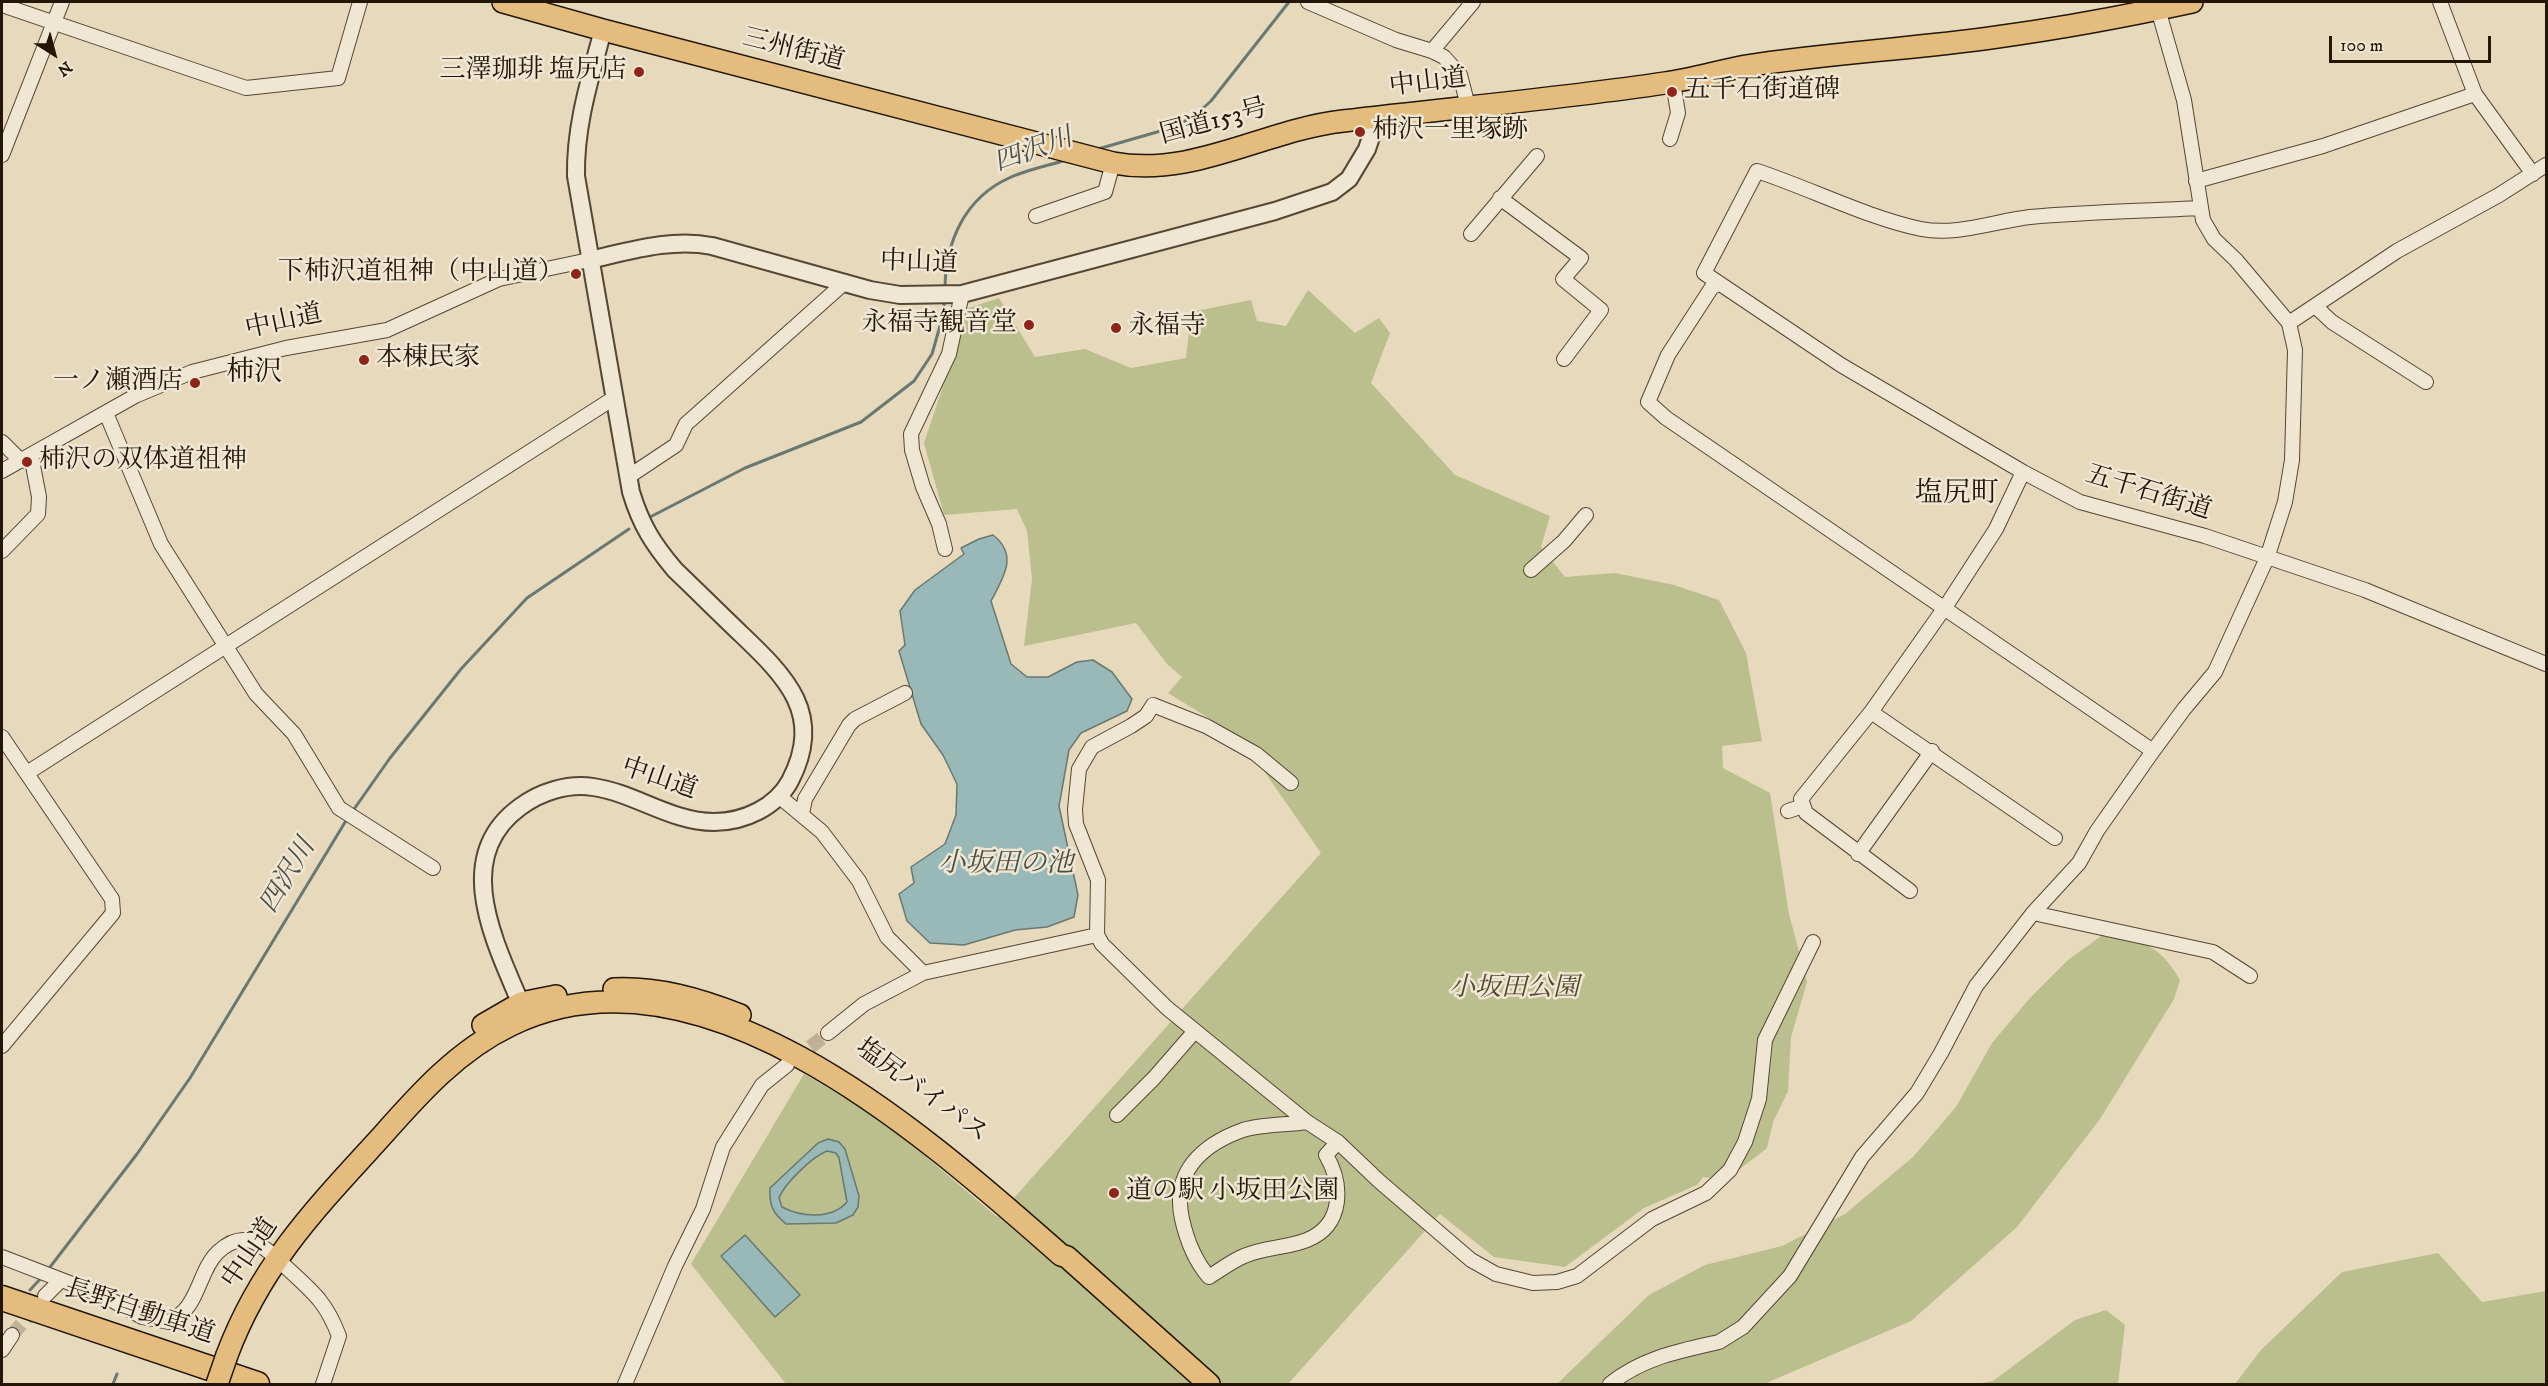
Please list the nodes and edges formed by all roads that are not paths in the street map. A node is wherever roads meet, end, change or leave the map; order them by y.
1 (63, 2) edge
2 (360, 2) edge
3 (503, 2) edge
4 (1308, 2) edge
5 (1473, 2) edge
6 (2192, 2) edge
7 (2440, 2) edge
8 (2, 6) edge
9 (2130, 8) edge
10 (2158, 9) junction
11 (55, 24) junction
12 (603, 30) junction
13 (1432, 51) junction
14 (1673, 82) junction
15 (2475, 94) junction
16 (1468, 106) junction
17 (1373, 118) junction
18 (1670, 139) dead end
19 (1070, 151) joint
20 (2, 155) edge
21 (1537, 156) dead end
22 (1107, 161) junction
23 (2547, 165) edge
24 (2533, 174) junction
25 (2196, 182) junction
26 (1500, 198) junction
27 (2200, 208) junction
28 (1036, 216) dead end
29 (1471, 234) dead end
30 (589, 260) junction
31 (843, 284) junction
32 (1719, 284) junction
33 (951, 295) junction
34 (2315, 306) junction
35 (2289, 323) junction
36 (1564, 358) dead end
37 (2426, 382) dead end
38 (614, 398) junction
39 (106, 413) junction
40 (2, 442) edge
41 (26, 458) junction
42 (2, 471) edge
43 (2023, 472) junction
44 (628, 477) junction
45 (1586, 515) dead end
46 (945, 549) dead end
47 (2, 551) edge
48 (2267, 558) junction
49 (1531, 570) dead end
50 (1943, 608) junction
51 (225, 646) junction
52 (2547, 664) edge
53 (905, 693) dead end
54 (1871, 712) junction
55 (2, 737) edge
56 (1932, 751) junction
57 (2153, 751) junction
58 (27, 773) junction
59 (1292, 783) dead end
60 (780, 797) junction
61 (1803, 806) junction
62 (1788, 811) dead end
63 (801, 814) junction
64 (2055, 838) dead end
65 (1858, 854) junction
66 (433, 868) dead end
67 (1910, 891) dead end
68 (2033, 913) junction
69 (1097, 935) junction
70 (1813, 942) dead end
71 (923, 973) junction
72 (2250, 976) dead end
73 (524, 1010) junction
74 (1195, 1031) junction
75 (828, 1033) tunnel mouth
76 (2, 1046) edge
77 (787, 1065) tunnel mouth
78 (1117, 1115) dead end
79 (1307, 1122) junction
80 (1338, 1142) junction
81 (2, 1257) edge
82 (277, 1258) junction
83 (58, 1278) junction
84 (45, 1296) tunnel mouth
85 (2, 1298) edge
86 (7, 1325) edge
87 (2, 1350) edge
88 (210, 1384) edge
89 (217, 1384) edge
90 (257, 1384) edge
91 (323, 1384) edge
92 (625, 1384) edge
93 (1209, 1384) edge
94 (1223, 1384) edge
95 (1610, 1384) edge

1 - 11 street
2 - 11 street
3 - 12 highway, 三州街道
4 - 13 street
5 - 13 street
6 - 10 highway, 中山道
7 - 15 street
8 - 11 street
9 - 10 highway, 中山道
9 - 14 highway, 中山道
10 - 25 street
11 - 20 street
12 - 19 highway, 三州街道
12 - 30 street
13 - 16 street
14 - 16 highway, 中山道
14 - 18 street
15 - 24 street
15 - 25 street
16 - 17 highway, 中山道
17 - 22 highway, 国道153号
17 - 33 street, 中山道
19 - 22 highway, 国道153号
21 - 26 street
22 - 28 street
23 - 24 street
24 - 34 street
25 - 27 street
26 - 29 street
26 - 36 street
27 - 32 street, 五千石街道
27 - 35 street
30 - 31 street, 中山道
30 - 38 street, 中山道
30 - 39 street, 中山道
31 - 33 street, 中山道
31 - 44 street
32 - 43 street, 五千石街道
32 - 50 street
33 - 46 street
34 - 35 street
34 - 37 street
35 - 48 street
38 - 44 street, 中山道
38 - 51 street
39 - 41 street, 中山道
39 - 51 street
40 - 41 street
41 - 42 street, 中山道
41 - 47 street
43 - 48 street, 五千石街道
43 - 50 street
44 - 60 street, 中山道
45 - 49 street
48 - 52 street, 五千石街道
48 - 57 street
50 - 54 street
50 - 57 street
51 - 58 street
51 - 66 street
53 - 63 street
54 - 56 street
54 - 61 street
55 - 58 street
56 - 64 street
56 - 65 street
57 - 68 street
58 - 76 street
59 - 69 street
60 - 63 street
60 - 73 street, 中山道
61 - 62 street
61 - 65 street
63 - 71 street
65 - 67 street
68 - 72 street
68 - 95 street
69 - 71 street
69 - 74 street
70 - 80 street
71 - 75 street
73 - 82 highway, 中山道
73 - 93 highway, 塩尻バイパス
73 - 94 highway, 塩尻バイパス
74 - 78 street
74 - 79 street
77 - 92 street
79 - 80 street
79 - 80 street
81 - 83 street
82 - 83 street
82 - 89 highway, 中山道, bridge
82 - 91 street
83 - 84 street
85 - 90 highway, 長野自動車道
86 - 87 street
86 - 88 highway, 長野自動車道

